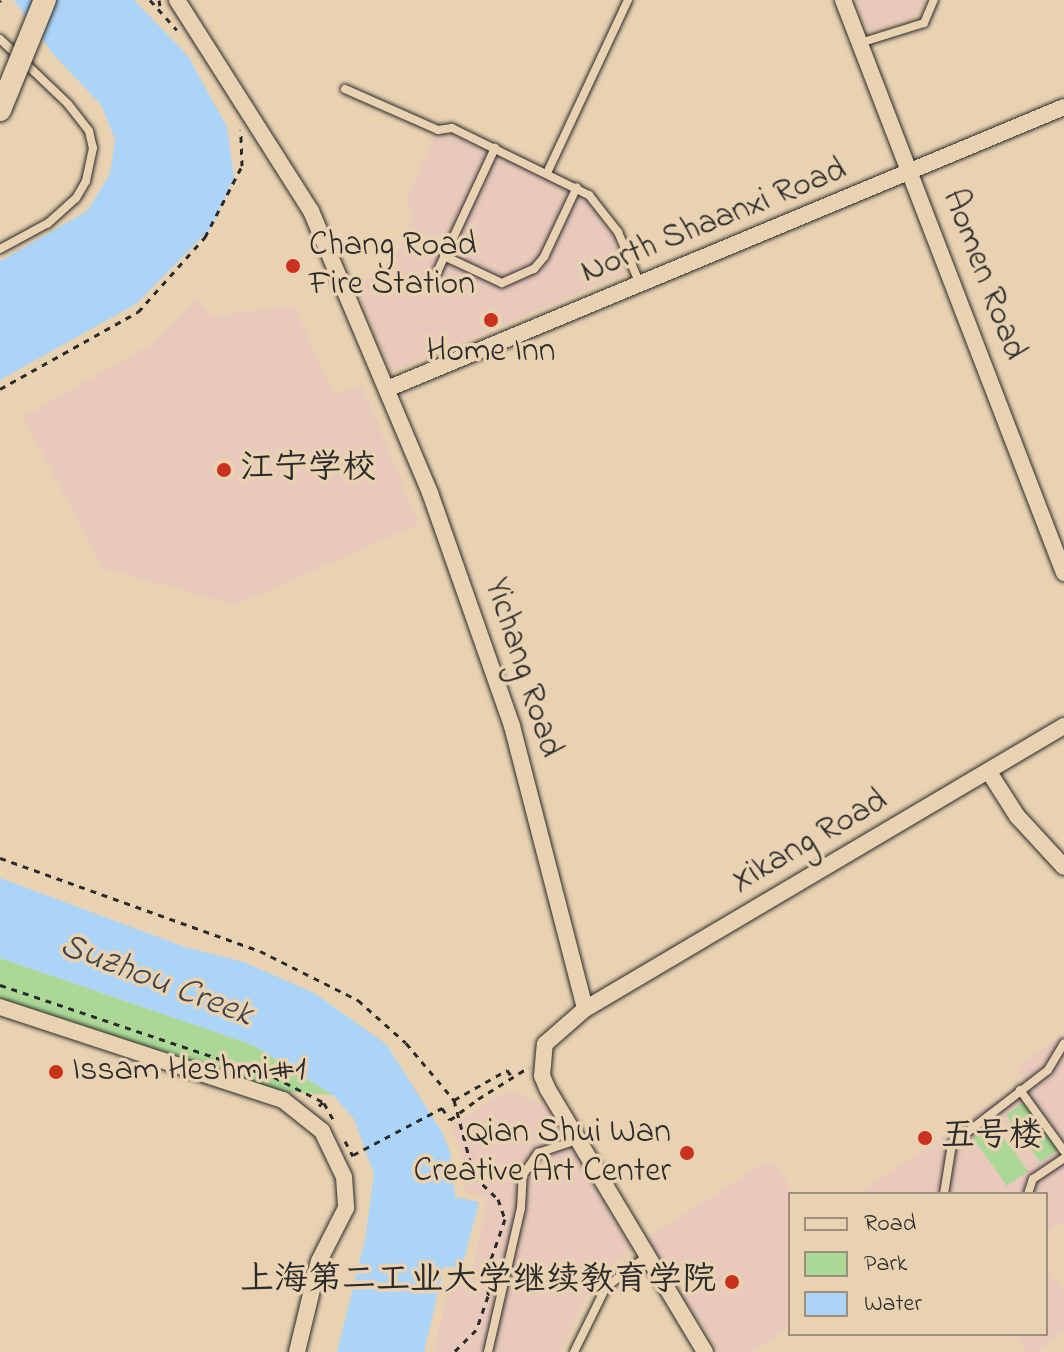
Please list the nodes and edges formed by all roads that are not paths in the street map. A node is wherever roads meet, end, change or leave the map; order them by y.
1 (45, 0) edge
2 (177, 0) edge
3 (628, 0) edge
4 (843, 0) edge
5 (934, 0) edge
6 (0, 39) edge
7 (860, 43) junction
8 (345, 89) dead end
9 (1064, 107) edge
10 (0, 110) edge
11 (495, 148) junction
12 (547, 173) junction
13 (912, 173) junction
14 (577, 187) junction
15 (0, 249) edge
16 (444, 256) junction
17 (433, 281) dead end
18 (640, 285) junction
19 (387, 389) junction
20 (1064, 573) edge
21 (1064, 726) edge
22 (989, 772) junction
23 (1064, 867) edge
24 (0, 1007) edge
25 (585, 1009) junction
26 (1064, 1043) edge
27 (1020, 1090) junction
28 (577, 1140) junction
29 (1064, 1151) edge
30 (1064, 1158) edge
31 (944, 1192) edge
32 (1029, 1192) edge
33 (646, 1257) junction
34 (297, 1352) edge
35 (488, 1352) edge
36 (574, 1352) edge
37 (705, 1352) edge

1 - 10 main road, bridge
2 - 19 street, Yichang Road
3 - 12 lane
4 - 7 street, Aomen Road
5 - 7 lane
6 - 15 lane
7 - 13 street, Aomen Road
8 - 11 lane
9 - 13 street, North Shaanxi Road
11 - 12 lane
11 - 16 lane
12 - 14 lane
13 - 18 street, North Shaanxi Road
13 - 20 street, Aomen Road
14 - 16 lane
14 - 18 lane
16 - 17 lane
18 - 19 street, North Shaanxi Road
19 - 25 street, Yichang Road
21 - 22 street, Xikang Road
22 - 23 street
22 - 25 street, Xikang Road
24 - 34 street
25 - 28 street
26 - 27 lane
27 - 29 lane
27 - 31 lane
28 - 33 street
28 - 35 lane
30 - 32 lane
33 - 36 lane
33 - 37 street

